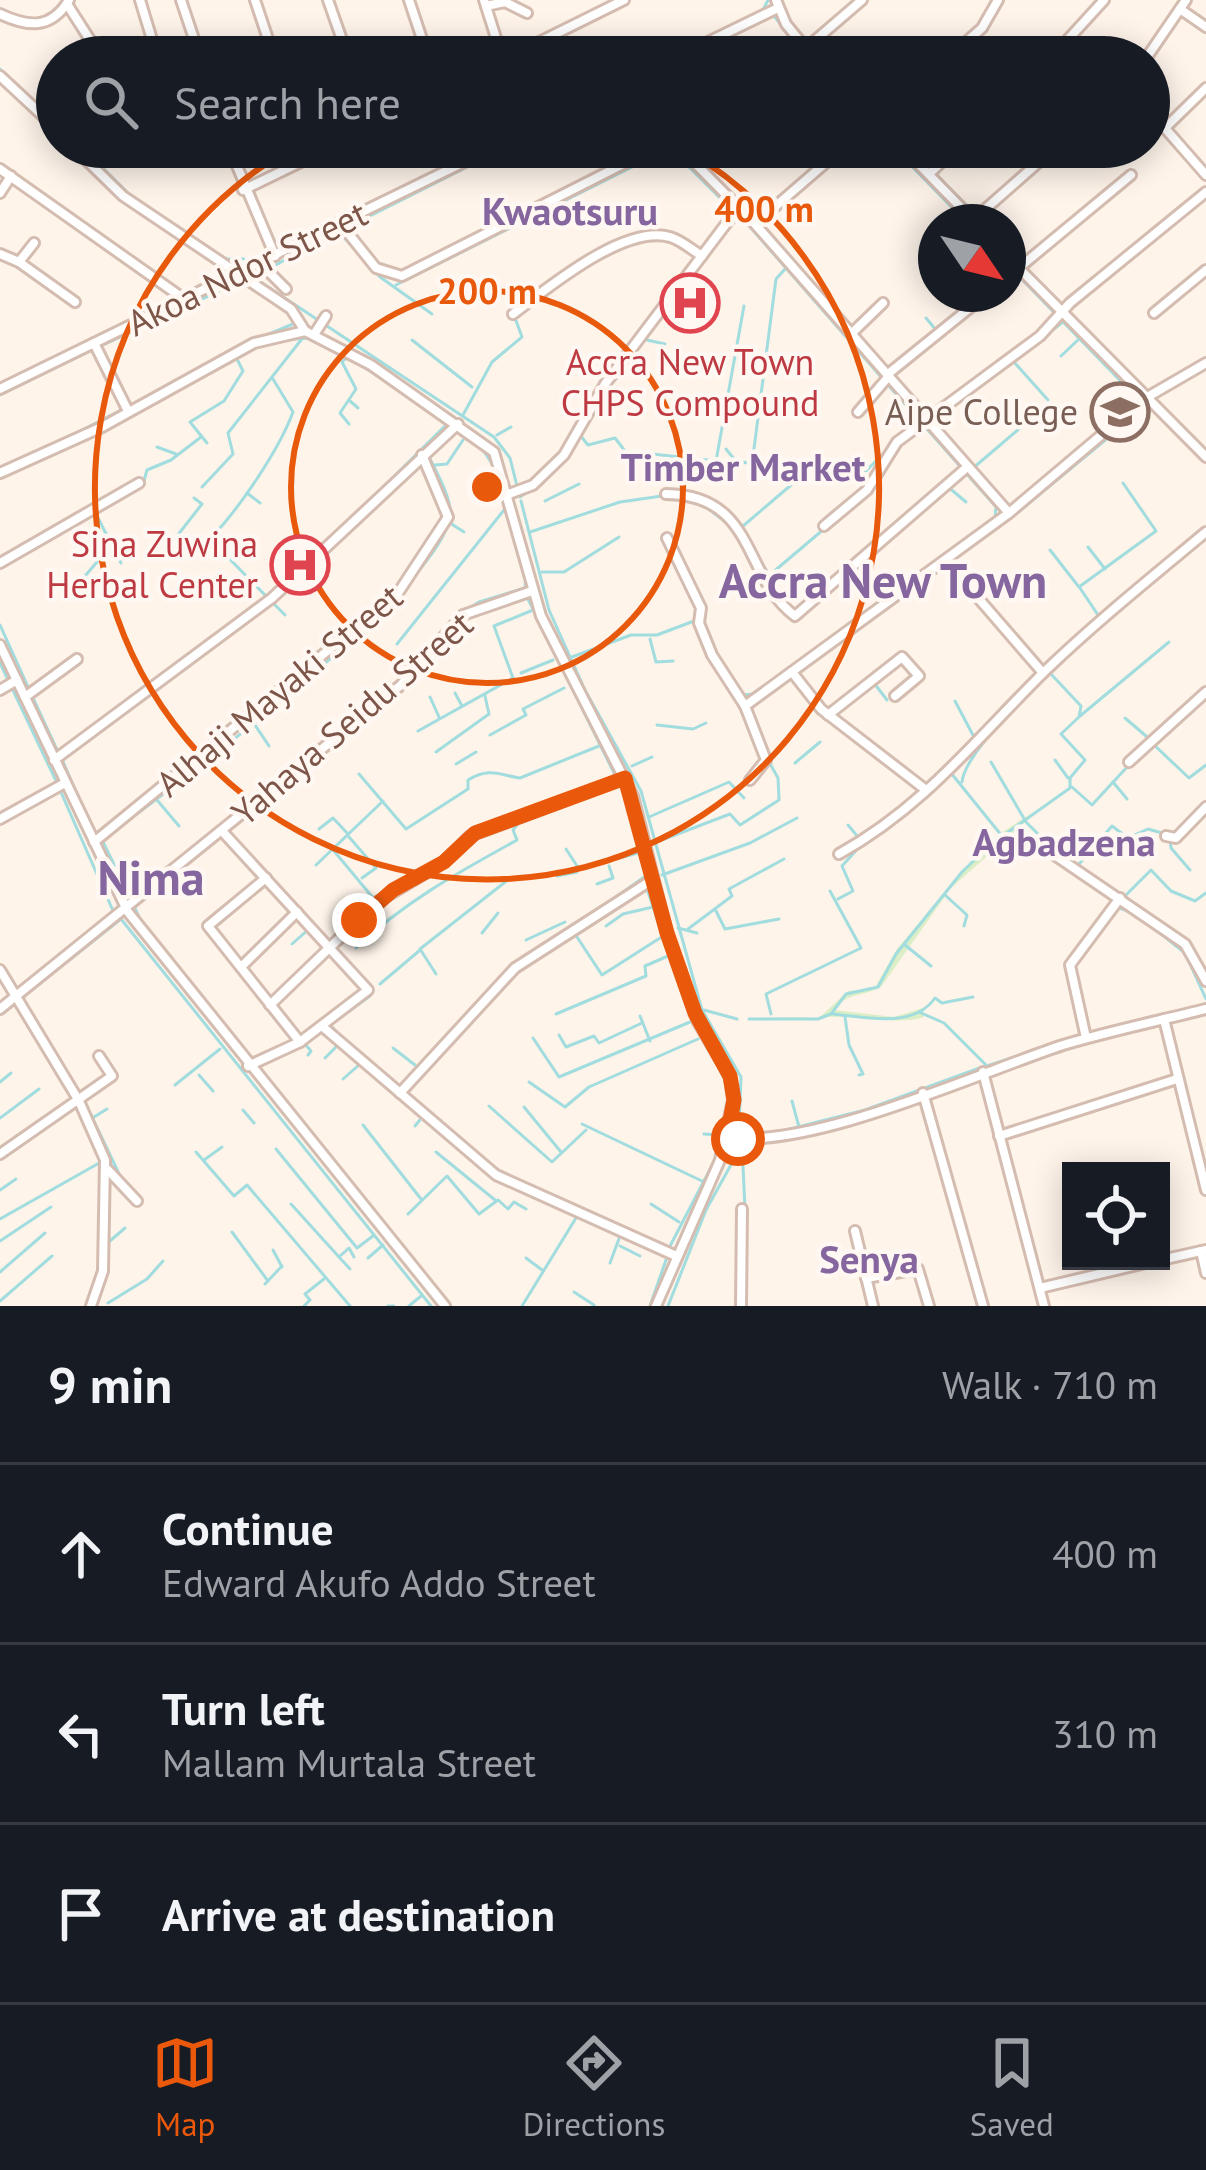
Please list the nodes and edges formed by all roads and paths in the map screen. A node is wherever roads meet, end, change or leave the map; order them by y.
1 (140, 0) edge
2 (181, 0) edge
3 (256, 0) edge
4 (328, 0) edge
5 (410, 0) edge
6 (623, 0) edge
7 (862, 0) edge
8 (998, 0) edge
9 (1103, 0) edge
10 (68, 2) edge
11 (485, 3) edge
12 (777, 4) edge
13 (1183, 5) edge
14 (527, 13) dead end
15 (0, 14) edge
16 (1206, 27) edge
17 (88, 36) edge
18 (151, 36) edge
19 (193, 36) edge
20 (267, 36) edge
21 (341, 36) edge
22 (421, 36) edge
23 (498, 36) edge
24 (549, 36) edge
25 (716, 36) edge
26 (797, 36) edge
27 (820, 36) edge
28 (973, 36) edge
29 (1071, 36) edge
30 (1162, 36) edge
31 (0, 76) edge
32 (1206, 88) edge
33 (36, 109) edge
34 (1170, 123) edge
35 (1170, 134) edge
36 (94, 168) edge
37 (236, 168) edge
38 (289, 168) edge
39 (452, 168) edge
40 (615, 168) edge
41 (699, 168) edge
42 (820, 168) edge
43 (922, 168) edge
44 (934, 168) edge
45 (1033, 168) edge
46 (0, 169) edge
47 (928, 174) junction
48 (1131, 175) dead end
49 (1206, 175) edge
50 (11, 176) junction
51 (243, 190) junction
52 (1206, 192) edge
53 (0, 193) edge
54 (957, 204) edge
55 (993, 204) edge
56 (738, 208) junction
57 (340, 223) junction
58 (755, 224) junction
59 (34, 243) dead end
60 (0, 254) edge
61 (275, 256) junction
62 (702, 256) junction
63 (19, 262) junction
64 (1026, 262) edge
65 (259, 265) junction
66 (1206, 270) edge
67 (1026, 275) edge
68 (238, 276) junction
69 (286, 289) dead end
70 (185, 300) junction
71 (75, 302) dead end
72 (883, 303) dead end
73 (965, 312) edge
74 (1064, 313) junction
75 (1154, 313) dead end
76 (513, 314) dead end
77 (326, 316) dead end
78 (310, 332) junction
79 (853, 333) junction
80 (94, 343) junction
81 (1206, 363) edge
82 (889, 375) junction
83 (0, 389) edge
84 (1144, 399) junction
85 (128, 412) junction
86 (858, 412) dead end
87 (925, 419) junction
88 (459, 424) junction
89 (422, 455) junction
90 (1206, 457) edge
91 (966, 468) junction
92 (0, 473) edge
93 (139, 483) dead end
94 (516, 492) junction
95 (666, 494) dead end
96 (1010, 513) junction
97 (824, 526) dead end
98 (1206, 532) edge
99 (667, 538) dead end
100 (0, 562) edge
101 (532, 591) junction
102 (979, 599) dead end
103 (0, 645) edge
104 (77, 659) dead end
105 (792, 672) junction
106 (1043, 673) junction
107 (16, 680) junction
108 (0, 690) edge
109 (1206, 692) edge
110 (895, 696) dead end
111 (25, 697) junction
112 (745, 706) junction
113 (828, 715) junction
114 (54, 760) junction
115 (1129, 762) dead end
116 (625, 778) junction
117 (751, 780) dead end
118 (65, 783) junction
119 (926, 790) junction
120 (1206, 807) edge
121 (0, 819) edge
122 (222, 832) junction
123 (1166, 836) dead end
124 (94, 842) junction
125 (838, 854) dead end
126 (1053, 854) dead end
127 (266, 878) junction
128 (652, 880) junction
129 (1120, 898) junction
130 (126, 908) junction
131 (297, 912) junction
132 (329, 948) junction
133 (241, 967) junction
134 (0, 970) edge
135 (1206, 981) edge
136 (17, 995) junction
137 (270, 1005) junction
138 (0, 1009) edge
139 (1206, 1009) edge
140 (1164, 1019) junction
141 (323, 1028) junction
142 (1086, 1039) junction
143 (300, 1042) junction
144 (99, 1056) dead end
145 (248, 1066) junction
146 (982, 1072) junction
147 (1177, 1078) junction
148 (400, 1093) junction
149 (923, 1093) junction
150 (79, 1101) junction
151 (999, 1136) junction
152 (732, 1138) junction
153 (0, 1154) edge
154 (107, 1169) junction
155 (1206, 1190) edge
156 (137, 1201) dead end
157 (742, 1209) dead end
158 (855, 1231) dead end
159 (1203, 1250) edge
160 (674, 1255) junction
161 (1170, 1257) edge
162 (1115, 1270) edge
163 (1206, 1273) edge
164 (866, 1277) junction
165 (1040, 1288) junction
166 (91, 1306) edge
167 (445, 1306) edge
168 (656, 1306) edge
169 (741, 1306) edge
170 (873, 1306) edge
171 (929, 1306) edge
172 (983, 1306) edge
173 (1043, 1306) edge

1 - 18 street
2 - 19 street
3 - 20 street
4 - 21 street
5 - 22 street
6 - 24 street
7 - 27 street
8 - 28 street
9 - 29 street
10 - 15 street
10 - 17 street
11 - 14 street
11 - 23 street
12 - 25 street
12 - 26 street
13 - 16 street
13 - 30 street
31 - 33 street
32 - 34 street
35 - 49 street
36 - 68 street
37 - 51 street
38 - 51 street
39 - 57 street, Akoa Ndor Street
40 - 57 street
41 - 56 street
42 - 58 street
43 - 47 street
44 - 47 street
45 - 55 street
46 - 50 street
47 - 54 street
48 - 64 street
50 - 53 street
50 - 70 street
51 - 61 street
52 - 74 street
56 - 58 street
56 - 62 street
57 - 61 street, Akoa Ndor Street
58 - 79 street
59 - 63 street
60 - 63 street
61 - 65 street, Akoa Ndor Street
62 - 76 street
62 - 94 street
63 - 71 street
65 - 68 street, Akoa Ndor Street
65 - 69 street
66 - 75 street
67 - 74 street
68 - 70 street, Akoa Ndor Street
68 - 78 street
70 - 80 street, Akoa Ndor Street
72 - 79 street
73 - 82 street
74 - 84 street
74 - 87 street
77 - 78 street
78 - 85 street
78 - 88 street
79 - 82 street
80 - 83 street, Akoa Ndor Street
80 - 85 street
81 - 84 street
82 - 86 street
82 - 87 street
84 - 90 street
84 - 96 street
85 - 92 street
87 - 91 street
87 - 97 street
88 - 89 street
88 - 94 street
89 - 114 street
89 - 124 street, Alhaji Mayaki Street
91 - 95 street
91 - 96 street
93 - 100 street
94 - 101 street
96 - 105 street
98 - 106 street
99 - 112 street
101 - 116 street
101 - 122 street, Yahaya Seidu Street
102 - 106 street
103 - 107 street
104 - 111 street
105 - 112 street
105 - 113 street
106 - 119 street
107 - 108 street
107 - 111 street
109 - 115 street
110 - 113 street
111 - 114 street
112 - 117 street
113 - 119 street
114 - 118 street
116 - 128 street
116 - 132 street
118 - 121 street
118 - 124 street
119 - 125 street
120 - 123 street
122 - 127 street
122 - 130 street, Yahaya Seidu Street
124 - 130 street
126 - 129 street
127 - 131 street
127 - 133 street
128 - 148 street
128 - 152 street
129 - 135 street
129 - 142 street
130 - 136 street, Yahaya Seidu Street
130 - 145 street
131 - 132 street
131 - 133 street
132 - 137 street
132 - 141 street
133 - 137 street
134 - 136 street
136 - 138 street, Yahaya Seidu Street
136 - 150 street
137 - 143 street
139 - 140 street
140 - 142 street
140 - 147 street
141 - 143 street
141 - 148 street
142 - 146 street
143 - 145 street
144 - 150 street
145 - 167 street
146 - 149 street
146 - 151 street
147 - 151 street
147 - 155 street
148 - 160 street
149 - 152 street
149 - 172 street
150 - 153 street
150 - 154 street
151 - 165 street
152 - 160 street
154 - 156 street
154 - 166 street
157 - 169 street
158 - 164 street
159 - 161 street
159 - 163 street
160 - 168 street
162 - 165 street
164 - 170 street
164 - 171 street
165 - 173 street

